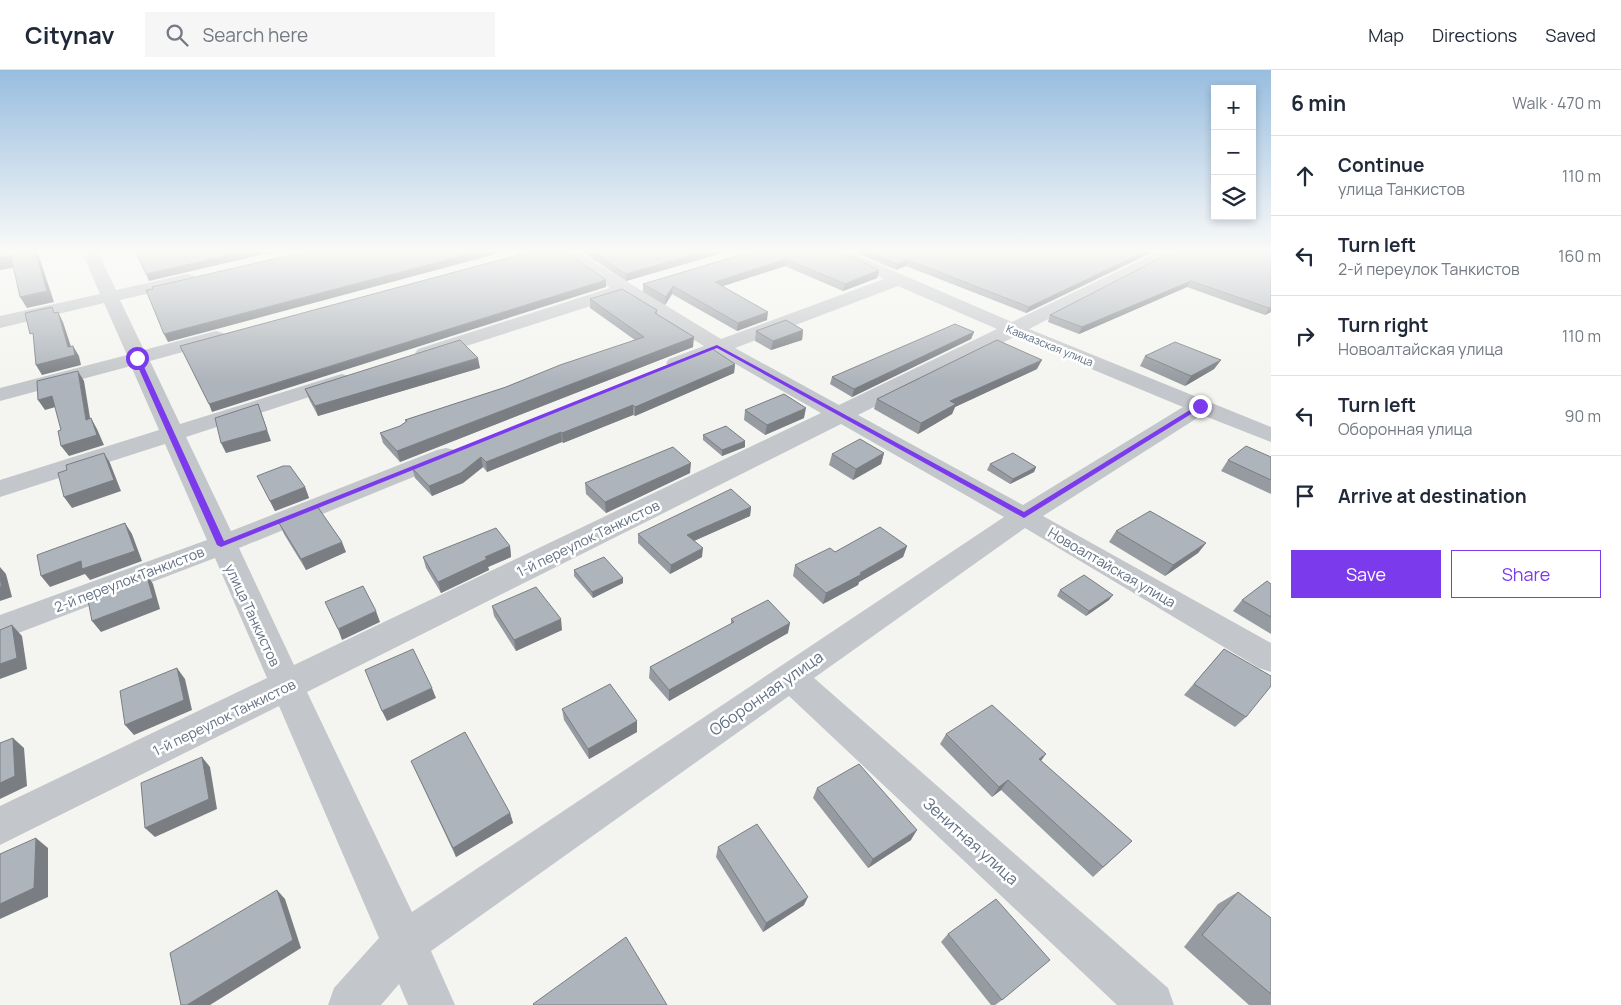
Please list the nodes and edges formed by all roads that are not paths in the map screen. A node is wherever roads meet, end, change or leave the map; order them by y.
1 (108, 294) edge
2 (125, 294) edge
3 (611, 294) edge
4 (628, 294) edge
5 (860, 294) edge
6 (933, 294) edge
7 (1087, 294) edge
8 (110, 297) junction
9 (0, 322) edge
10 (1014, 330) junction
11 (233, 332) edge
12 (717, 346) junction
13 (137, 358) junction
14 (406, 359) edge
15 (653, 372) edge
16 (360, 374) edge
17 (0, 395) edge
18 (1200, 406) junction
19 (841, 414) junction
20 (1267, 428) edge
21 (172, 435) junction
22 (469, 445) edge
23 (0, 489) edge
24 (1024, 516) junction
25 (221, 545) junction
26 (0, 628) edge
27 (1271, 659) edge
28 (790, 677) junction
29 (286, 686) junction
30 (0, 826) edge
31 (404, 943) junction
32 (351, 1005) edge
33 (432, 1005) edge
34 (1151, 1005) edge

1 - 8 street, улица Танкистов
2 - 8 street
3 - 14 street
4 - 12 street, Новоалтайская улица
5 - 12 street
6 - 10 street, Кавказская улица
7 - 10 street, 1-й переулок Танкистов
8 - 9 street
8 - 13 street, улица Танкистов
10 - 18 street, Кавказская улица
10 - 19 street, 1-й переулок Танкистов
11 - 13 street
12 - 15 street
12 - 19 street, Новоалтайская улица
13 - 17 street
13 - 21 street, улица Танкистов
16 - 21 street
18 - 20 street, Кавказская улица
18 - 24 street, Оборонная улица
19 - 24 street, Новоалтайская улица
19 - 29 street, 1-й переулок Танкистов
21 - 23 street
21 - 25 street, улица Танкистов
22 - 25 street, 2-й переулок Танкистов
24 - 27 street, Новоалтайская улица
24 - 28 street, Оборонная улица
25 - 26 street, 2-й переулок Танкистов
25 - 29 street, улица Танкистов
28 - 31 street, Оборонная улица
28 - 34 street, Зенитная улица
29 - 30 street, 1-й переулок Танкистов
29 - 31 street, улица Танкистов
31 - 32 street, Оборонная улица
31 - 33 street, улица Танкистов

